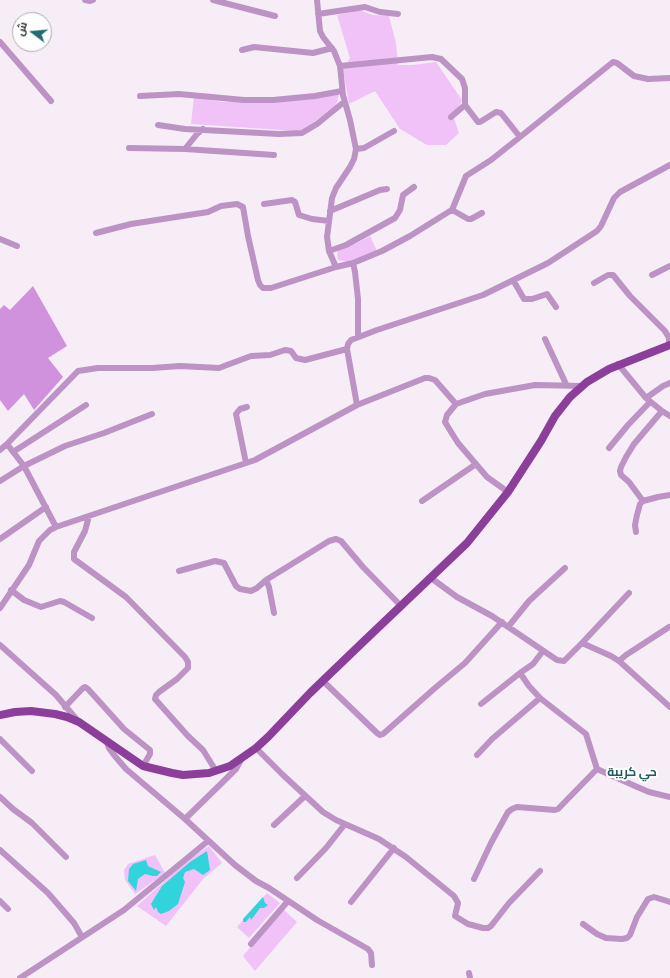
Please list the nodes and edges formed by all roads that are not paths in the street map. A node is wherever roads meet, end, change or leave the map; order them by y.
1 (85, 0) edge
2 (93, 0) edge
3 (213, 0) edge
4 (317, 0) edge
5 (318, 14) junction
6 (398, 14) dead end
7 (275, 16) dead end
8 (0, 42) edge
9 (332, 48) junction
10 (242, 50) dead end
11 (340, 66) junction
12 (670, 78) edge
13 (342, 91) junction
14 (140, 96) dead end
15 (51, 101) dead end
16 (344, 102) junction
17 (465, 106) junction
18 (451, 117) dead end
19 (158, 125) dead end
20 (203, 129) junction
21 (394, 131) dead end
22 (520, 137) junction
23 (129, 148) dead end
24 (185, 149) junction
25 (356, 149) junction
26 (274, 154) dead end
27 (670, 165) edge
28 (414, 187) dead end
29 (386, 189) dead end
30 (264, 204) dead end
31 (452, 210) junction
32 (330, 211) junction
33 (482, 213) dead end
34 (329, 221) junction
35 (96, 233) dead end
36 (0, 239) edge
37 (17, 246) dead end
38 (329, 251) junction
39 (353, 263) junction
40 (670, 266) edge
41 (336, 267) junction
42 (652, 275) dead end
43 (513, 280) junction
44 (594, 283) dead end
45 (556, 307) dead end
46 (358, 337) junction
47 (545, 339) dead end
48 (670, 345) edge
49 (347, 349) junction
50 (618, 364) junction
51 (670, 382) edge
52 (566, 384) junction
53 (583, 386) junction
54 (648, 400) junction
55 (86, 404) dead end
56 (456, 404) junction
57 (356, 405) junction
58 (247, 407) dead end
59 (662, 411) junction
60 (152, 414) dead end
61 (670, 416) edge
62 (7, 444) junction
63 (609, 448) dead end
64 (0, 450) edge
65 (14, 452) junction
66 (246, 463) junction
67 (476, 464) junction
68 (24, 466) junction
69 (0, 481) edge
70 (508, 492) junction
71 (670, 495) edge
72 (422, 501) dead end
73 (643, 501) junction
74 (46, 508) junction
75 (89, 516) junction
76 (56, 527) junction
77 (636, 532) dead end
78 (0, 539) edge
79 (565, 568) dead end
80 (179, 571) dead end
81 (431, 578) junction
82 (266, 580) junction
83 (11, 590) junction
84 (629, 593) dead end
85 (1, 605) edge
86 (401, 606) junction
87 (274, 613) dead end
88 (92, 618) dead end
89 (502, 622) junction
90 (508, 626) junction
91 (668, 627) dead end
92 (582, 643) junction
93 (0, 645) edge
94 (543, 651) junction
95 (619, 661) junction
96 (520, 673) junction
97 (323, 681) junction
98 (540, 698) junction
99 (481, 704) dead end
100 (65, 707) junction
101 (670, 707) edge
102 (0, 715) edge
103 (79, 722) junction
104 (0, 739) edge
105 (107, 742) junction
106 (256, 748) junction
107 (477, 755) dead end
108 (243, 757) junction
109 (143, 766) junction
110 (597, 768) junction
111 (32, 771) dead end
112 (216, 771) junction
113 (305, 796) junction
114 (0, 797) edge
115 (670, 797) edge
116 (185, 820) junction
117 (344, 824) junction
118 (274, 825) dead end
119 (208, 841) junction
120 (394, 848) junction
121 (0, 850) edge
122 (66, 856) dead end
123 (540, 871) dead end
124 (297, 878) dead end
125 (474, 880) dead end
126 (0, 901) edge
127 (288, 901) junction
128 (351, 902) dead end
129 (670, 902) edge
130 (8, 909) dead end
131 (583, 924) dead end
132 (82, 937) junction
133 (251, 944) dead end
134 (372, 964) dead end
135 (20, 978) edge

1 - 2 street
3 - 7 street
4 - 5 street
5 - 6 street
5 - 9 street
8 - 15 street
9 - 10 street
9 - 11 street
11 - 13 street
11 - 17 street
12 - 22 street
13 - 14 street
13 - 16 street
16 - 20 street
16 - 25 street
17 - 18 street
17 - 22 street
19 - 20 street
20 - 24 street
21 - 25 street
22 - 31 street
23 - 24 street
24 - 26 street
25 - 32 street
27 - 43 street
28 - 38 street
29 - 32 street
30 - 34 street
31 - 33 street
31 - 39 street
32 - 34 street
34 - 38 street
35 - 41 street
36 - 37 street
38 - 41 street
39 - 41 street
39 - 46 street
40 - 42 street
43 - 45 street
43 - 46 street
44 - 48 street
46 - 49 street
47 - 52 street
48 - 50 main road
49 - 57 street
49 - 62 street
50 - 53 main road
50 - 54 street
51 - 54 street
52 - 53 street
52 - 56 street
53 - 70 main road
54 - 59 street
54 - 63 street
55 - 65 street
56 - 57 street
56 - 67 street
57 - 66 street
58 - 66 street
59 - 61 street
59 - 73 street
60 - 68 street
62 - 64 street
62 - 65 street
65 - 68 street
66 - 75 street
67 - 70 street
67 - 72 street
68 - 69 street
68 - 74 street
70 - 81 main road
71 - 73 street
73 - 77 street
74 - 76 street
74 - 78 street
75 - 76 street
75 - 112 street
76 - 83 street
79 - 90 street
80 - 82 street
81 - 86 main road
81 - 89 street
82 - 86 street
82 - 87 street
83 - 85 street
83 - 88 street
84 - 92 street
86 - 97 main road
89 - 90 street
89 - 97 street
90 - 94 street
91 - 95 street
92 - 94 street
92 - 95 street
93 - 100 street
94 - 96 street
95 - 101 street
96 - 98 street
96 - 99 street
97 - 106 main road
98 - 107 street
98 - 110 street
100 - 103 street
100 - 109 street
102 - 103 main road
103 - 105 main road
104 - 111 street
105 - 109 main road
105 - 116 street
106 - 108 main road
106 - 113 street
108 - 112 main road
108 - 116 street
109 - 112 main road
110 - 115 street
110 - 125 street
113 - 117 street
113 - 118 street
114 - 122 street
116 - 119 street
117 - 120 street
117 - 124 street
119 - 127 street
119 - 132 street
120 - 123 street
120 - 128 street
121 - 132 street
126 - 130 street
127 - 133 street
127 - 134 street
129 - 131 street
132 - 135 street

